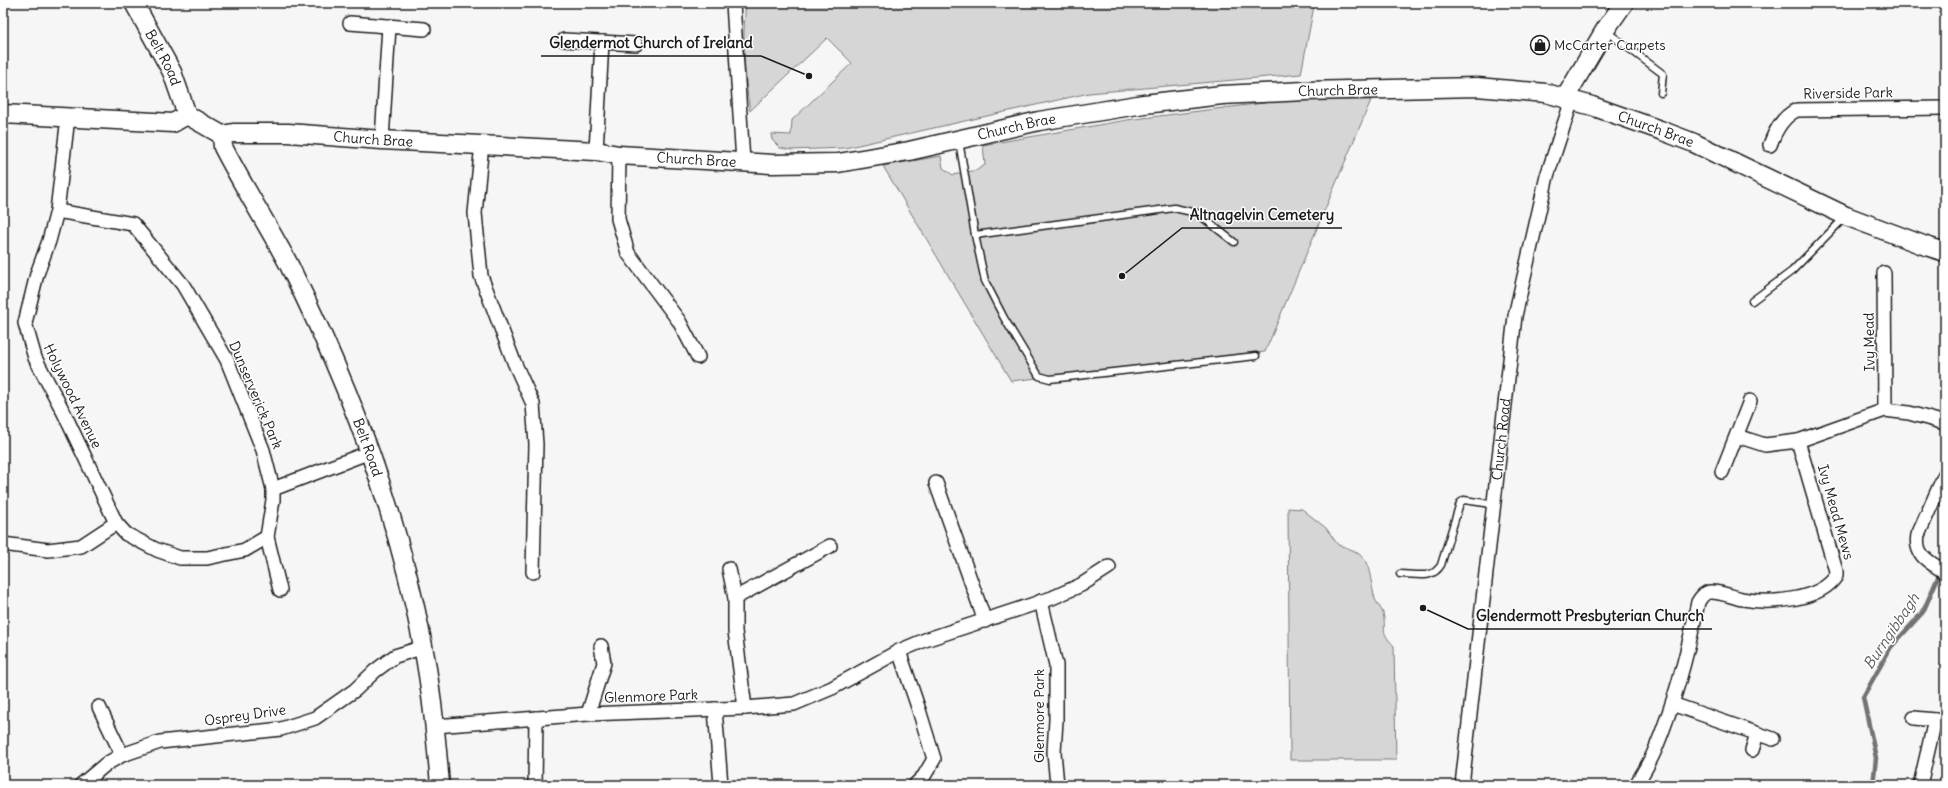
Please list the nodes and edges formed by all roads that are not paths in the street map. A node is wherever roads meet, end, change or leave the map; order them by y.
1 (134, 3) edge
2 (733, 3) edge
3 (1624, 3) edge
4 (350, 23) dead end
5 (389, 26) junction
6 (424, 29) dead end
7 (1605, 30) junction
8 (564, 40) dead end
9 (602, 42) junction
10 (636, 44) dead end
11 (1661, 93) dead end
12 (1569, 99) junction
13 (1945, 108) edge
14 (3, 114) edge
15 (187, 115) junction
16 (68, 117) junction
17 (222, 135) junction
18 (959, 139) junction
19 (382, 140) junction
20 (482, 144) junction
21 (1770, 145) dead end
22 (596, 151) junction
23 (619, 155) junction
24 (743, 162) junction
25 (57, 211) junction
26 (1846, 216) junction
27 (975, 236) junction
28 (1234, 242) dead end
29 (1945, 252) edge
30 (1884, 274) dead end
31 (1752, 301) dead end
32 (1256, 356) dead end
33 (698, 357) dead end
34 (1750, 401) dead end
35 (1885, 410) junction
36 (1945, 423) edge
37 (1737, 436) junction
38 (1798, 441) junction
39 (370, 452) junction
40 (1722, 472) dead end
41 (1945, 474) edge
42 (936, 483) dead end
43 (273, 489) junction
44 (1492, 504) junction
45 (116, 523) junction
46 (267, 537) junction
47 (3, 544) edge
48 (830, 546) dead end
49 (1109, 567) dead end
50 (729, 569) dead end
51 (533, 572) dead end
52 (1945, 572) edge
53 (1400, 574) dead end
54 (280, 590) dead end
55 (735, 598) junction
56 (1041, 601) junction
57 (985, 621) junction
58 (601, 646) dead end
59 (424, 647) junction
60 (899, 651) junction
61 (1672, 704) junction
62 (98, 707) dead end
63 (746, 708) junction
64 (715, 709) junction
65 (588, 714) junction
66 (536, 718) junction
67 (1914, 718) dead end
68 (1940, 721) edge
69 (435, 726) junction
70 (1757, 734) junction
71 (1773, 739) dead end
72 (1752, 750) dead end
73 (122, 755) junction
74 (81, 785) edge
75 (440, 785) edge
76 (535, 785) edge
77 (721, 785) edge
78 (915, 785) edge
79 (1057, 785) edge
80 (1462, 785) edge
81 (1636, 785) edge
82 (1920, 785) edge

1 - 15 main road, Belt Road
2 - 24 street
3 - 7 main road, Church Road
4 - 5 street
5 - 6 street
5 - 19 street
7 - 11 lane
7 - 12 main road, Church Road
8 - 9 street
9 - 10 street
9 - 22 street
12 - 18 main road, Church Brae
12 - 26 main road, Church Brae
12 - 44 street, Church Road
13 - 21 street, Riverside Park
14 - 16 main road
15 - 16 main road
15 - 17 main road
16 - 25 street, Holywood Avenue
17 - 19 main road, Church Brae
17 - 39 main road, Belt Road
18 - 24 main road, Church Brae
18 - 27 lane
19 - 20 main road, Church Brae
20 - 22 main road, Church Brae
20 - 51 street
22 - 23 main road, Church Brae
23 - 24 main road, Church Brae
23 - 33 street
25 - 43 street, Dunserverick Park
25 - 45 street, Holywood Avenue
26 - 29 main road, Church Brae
26 - 31 lane
27 - 28 lane
27 - 32 lane
30 - 35 street, Ivy Mead
34 - 37 street
35 - 36 street
35 - 38 street
37 - 38 street
37 - 40 street
38 - 61 street, Ivy Mead Mews
39 - 43 street
39 - 59 main road, Belt Road
41 - 52 street
42 - 57 street
43 - 46 street, Dunserverick Park
44 - 53 lane
44 - 80 street, Church Road
45 - 46 street, Holywood Avenue
45 - 47 street
46 - 54 street
48 - 55 street
49 - 56 street, Glenmore Park
50 - 55 street
55 - 63 street
56 - 57 street, Glenmore Park
56 - 79 street, Glenmore Park
57 - 60 street, Glenmore Park
58 - 65 street, Glenmore Park
59 - 69 main road, Belt Road
59 - 73 street, Osprey Drive
60 - 63 street, Glenmore Park
60 - 78 street
61 - 70 street
61 - 81 street, Ivy Mead Mews
62 - 73 street
63 - 64 street, Glenmore Park
64 - 65 street, Glenmore Park
64 - 77 street, Glenmore Park
65 - 66 street, Glenmore Park
66 - 69 street, Glenmore Park
66 - 76 street
67 - 68 street
68 - 82 street
69 - 75 main road, Belt Road
70 - 71 street
70 - 72 street
73 - 74 street, Osprey Drive

